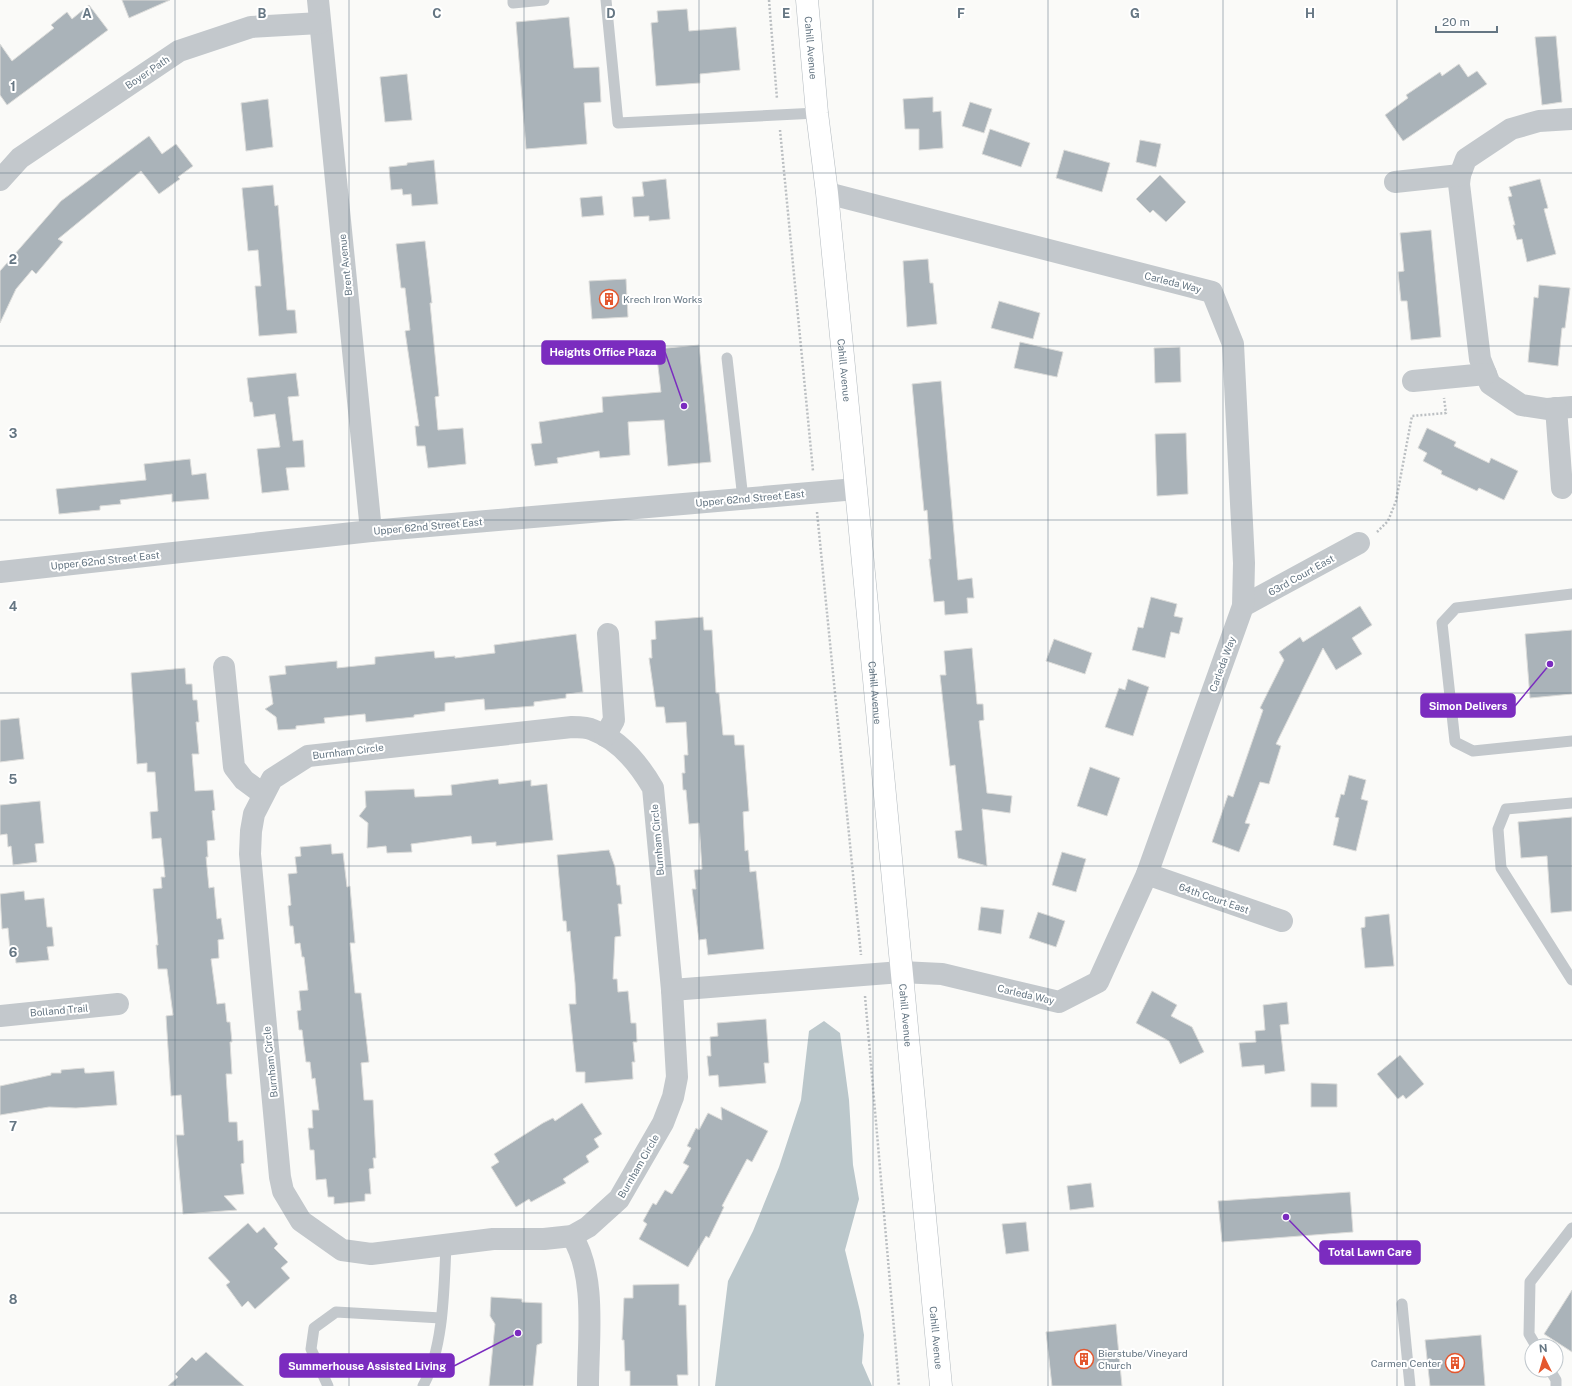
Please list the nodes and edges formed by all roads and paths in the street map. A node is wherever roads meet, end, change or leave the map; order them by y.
1 (318, 0) edge
2 (513, 0) edge
3 (544, 0) edge
4 (606, 0) edge
5 (769, 0) edge
6 (807, 0) edge
7 (320, 23) junction
8 (817, 114) junction
9 (778, 115) junction
10 (1572, 119) edge
11 (1460, 175) junction
12 (0, 180) edge
13 (1395, 182) dead end
14 (827, 193) junction
15 (727, 358) dead end
16 (1486, 374) junction
17 (1444, 378) junction
18 (1413, 381) dead end
19 (1564, 408) edge
20 (1562, 488) dead end
21 (856, 489) junction
22 (815, 493) junction
23 (743, 499) junction
24 (371, 531) junction
25 (1359, 543) joint
26 (0, 572) edge
27 (1572, 594) edge
28 (1243, 606) junction
29 (608, 634) dead end
30 (224, 667) dead end
31 (605, 736) junction
32 (1572, 741) edge
33 (263, 794) junction
34 (1572, 803) edge
35 (1147, 874) junction
36 (1282, 922) dead end
37 (901, 972) junction
38 (863, 975) junction
39 (1572, 980) edge
40 (672, 990) junction
41 (118, 1004) dead end
42 (0, 1016) edge
43 (1572, 1228) edge
44 (572, 1236) junction
45 (446, 1245) junction
46 (1402, 1304) dead end
47 (442, 1318) junction
48 (1531, 1338) edge
49 (328, 1386) edge
50 (423, 1386) edge
51 (588, 1386) edge
52 (899, 1386) edge
53 (941, 1386) edge
54 (1410, 1386) edge

1 - 7 street, Brent Avenue
2 - 3 lane
4 - 9 lane
5 - 9 path
6 - 8 street, Cahill Avenue
7 - 12 street, Boyer Path
7 - 24 street, Brent Avenue
8 - 9 lane
8 - 14 street, Cahill Avenue
9 - 22 path
10 - 11 street
11 - 13 street
11 - 16 street
14 - 21 street, Cahill Avenue
14 - 28 street, Carleda Way
15 - 23 lane
16 - 17 street
16 - 19 street
17 - 18 street
17 - 25 path
19 - 20 street
21 - 22 street, Upper 62nd Street East
21 - 37 street, Cahill Avenue
22 - 23 street, Upper 62nd Street East
22 - 38 path
23 - 24 street, Upper 62nd Street East
24 - 26 street, Upper 62nd Street East
25 - 28 street, 63rd Court East
27 - 32 lane
28 - 35 street, Carleda Way
29 - 31 street
30 - 33 street
31 - 33 street, Burnham Circle
31 - 40 street, Burnham Circle
33 - 45 street, Burnham Circle
34 - 39 lane
35 - 36 street, 64th Court East
35 - 37 street, Carleda Way
37 - 38 street, Carleda Way
37 - 53 street, Cahill Avenue
38 - 40 street, Carleda Way
38 - 52 path
40 - 44 street, Burnham Circle
41 - 42 street, Bolland Trail
43 - 48 lane
44 - 45 street, Burnham Circle
44 - 51 street
45 - 47 lane
46 - 54 lane
47 - 49 lane
47 - 50 lane

